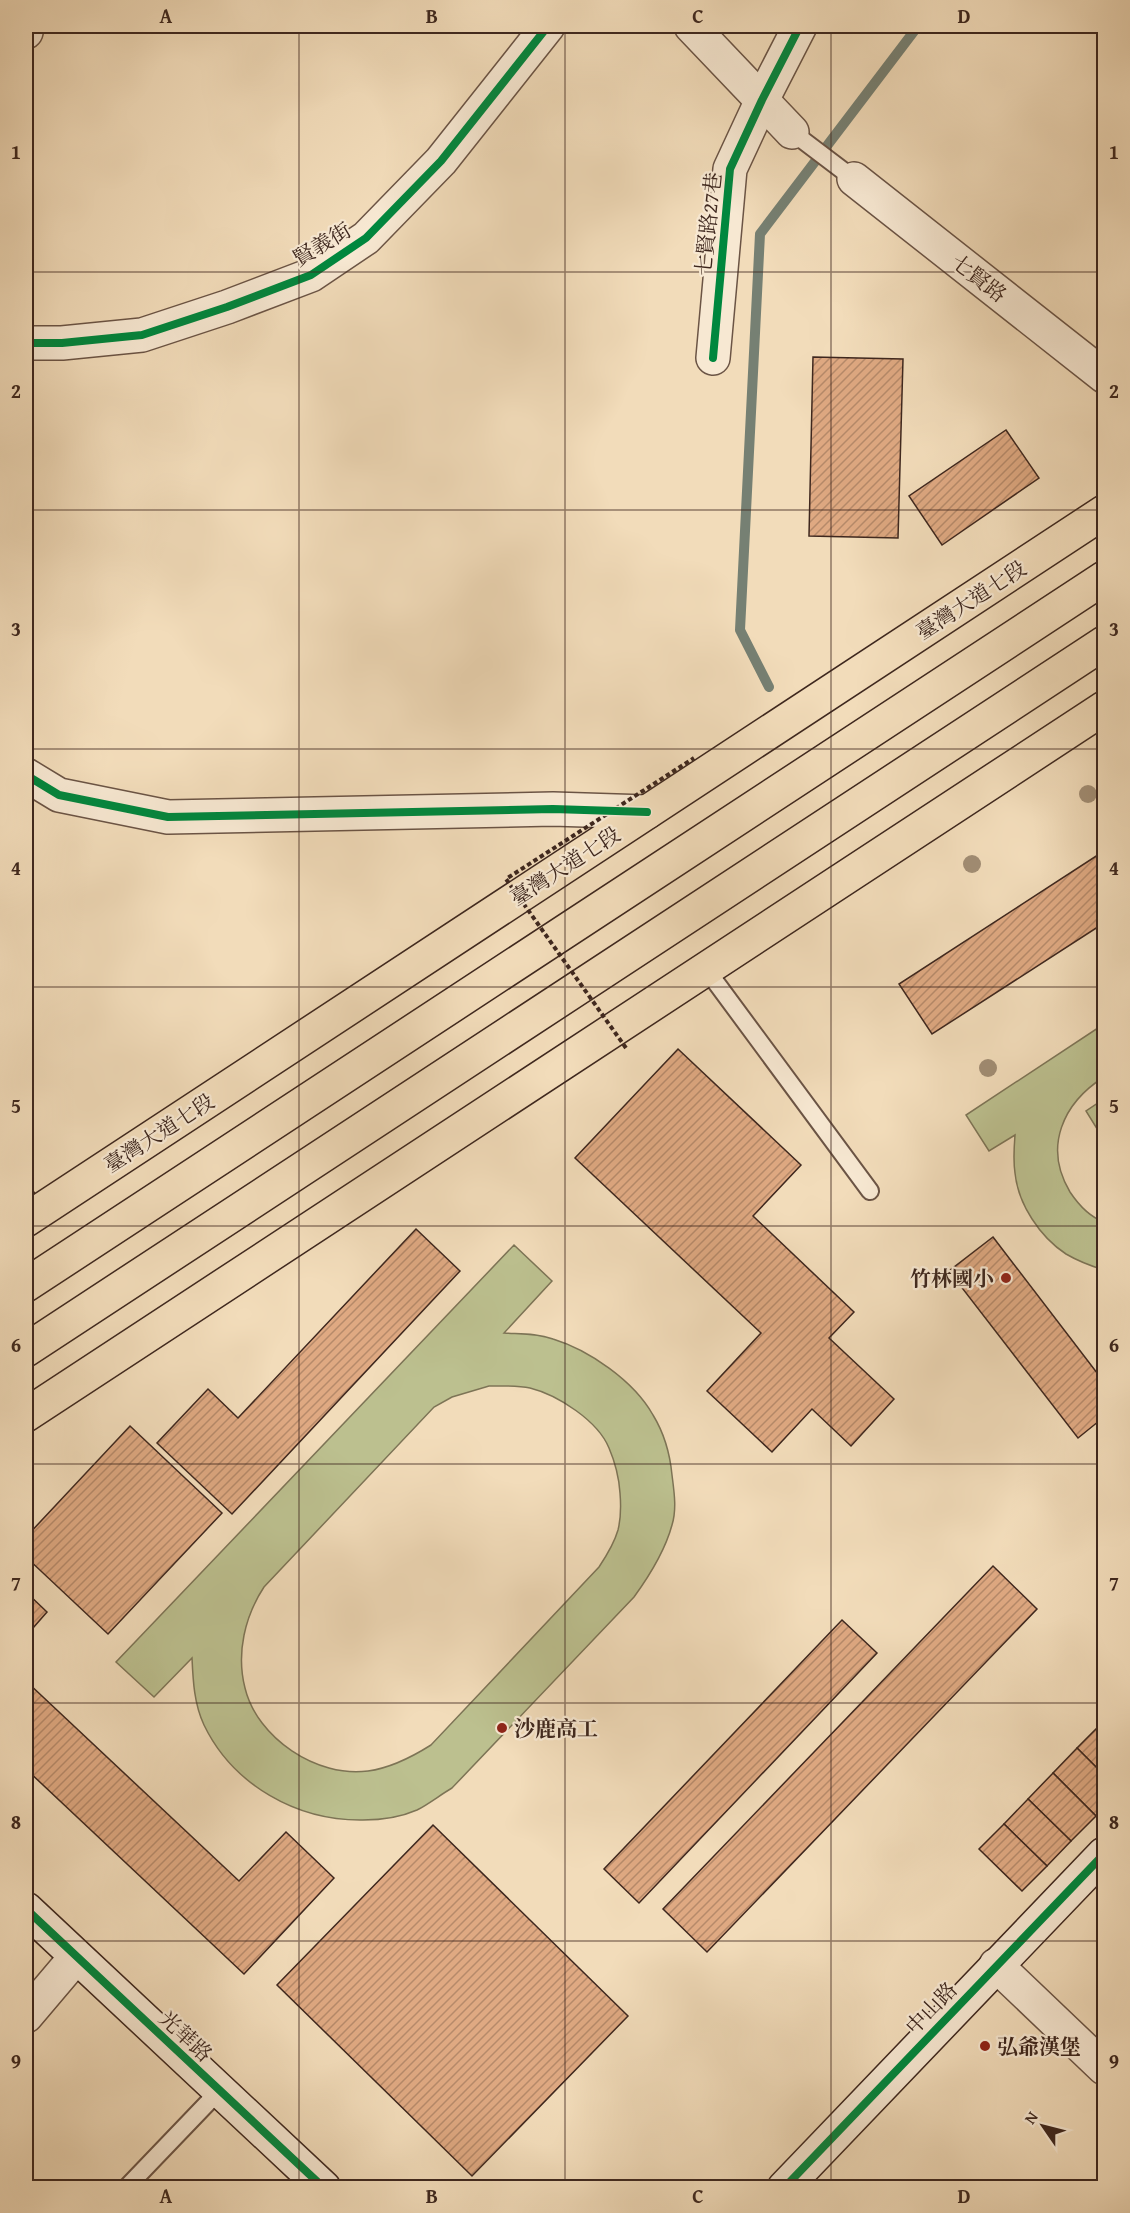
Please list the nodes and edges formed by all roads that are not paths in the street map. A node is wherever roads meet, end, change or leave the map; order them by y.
1 (27, 26) edge
2 (548, 26) edge
3 (691, 26) edge
4 (800, 26) edge
5 (26, 32) edge
6 (762, 100) junction
7 (792, 132) joint
8 (854, 179) joint
9 (26, 343) edge
10 (713, 358) dead end
11 (1104, 376) edge
12 (1104, 512) edge
13 (1104, 578) edge
14 (1104, 643) edge
15 (1104, 708) edge
16 (26, 775) edge
17 (647, 812) junction
18 (706, 969) junction
19 (870, 1191) dead end
20 (26, 1220) edge
21 (26, 1285) edge
22 (26, 1350) edge
23 (26, 1415) edge
24 (1104, 1854) edge
25 (26, 1909) edge
26 (76, 1956) junction
27 (996, 1965) junction
28 (26, 2016) edge
29 (1104, 2068) edge
30 (219, 2091) junction
31 (320, 2186) edge
32 (126, 2187) edge
33 (784, 2187) edge

1 - 5 street
2 - 9 street, 賢義街
3 - 6 street
4 - 6 street, 七賢路27巷
6 - 7 street
6 - 10 street, 七賢路27巷
7 - 8 lane
8 - 11 street, 七賢路
12 - 17 main road, 臺灣大道七段
13 - 21 main road
14 - 22 main road
15 - 18 main road
16 - 17 street
17 - 20 main road, 臺灣大道七段
18 - 19 lane
18 - 23 main road
24 - 27 street, 中山路
25 - 26 street, 光華路
26 - 28 street
26 - 30 street, 光華路
27 - 29 street
27 - 33 street, 中山路
30 - 31 street, 光華路
30 - 32 lane

